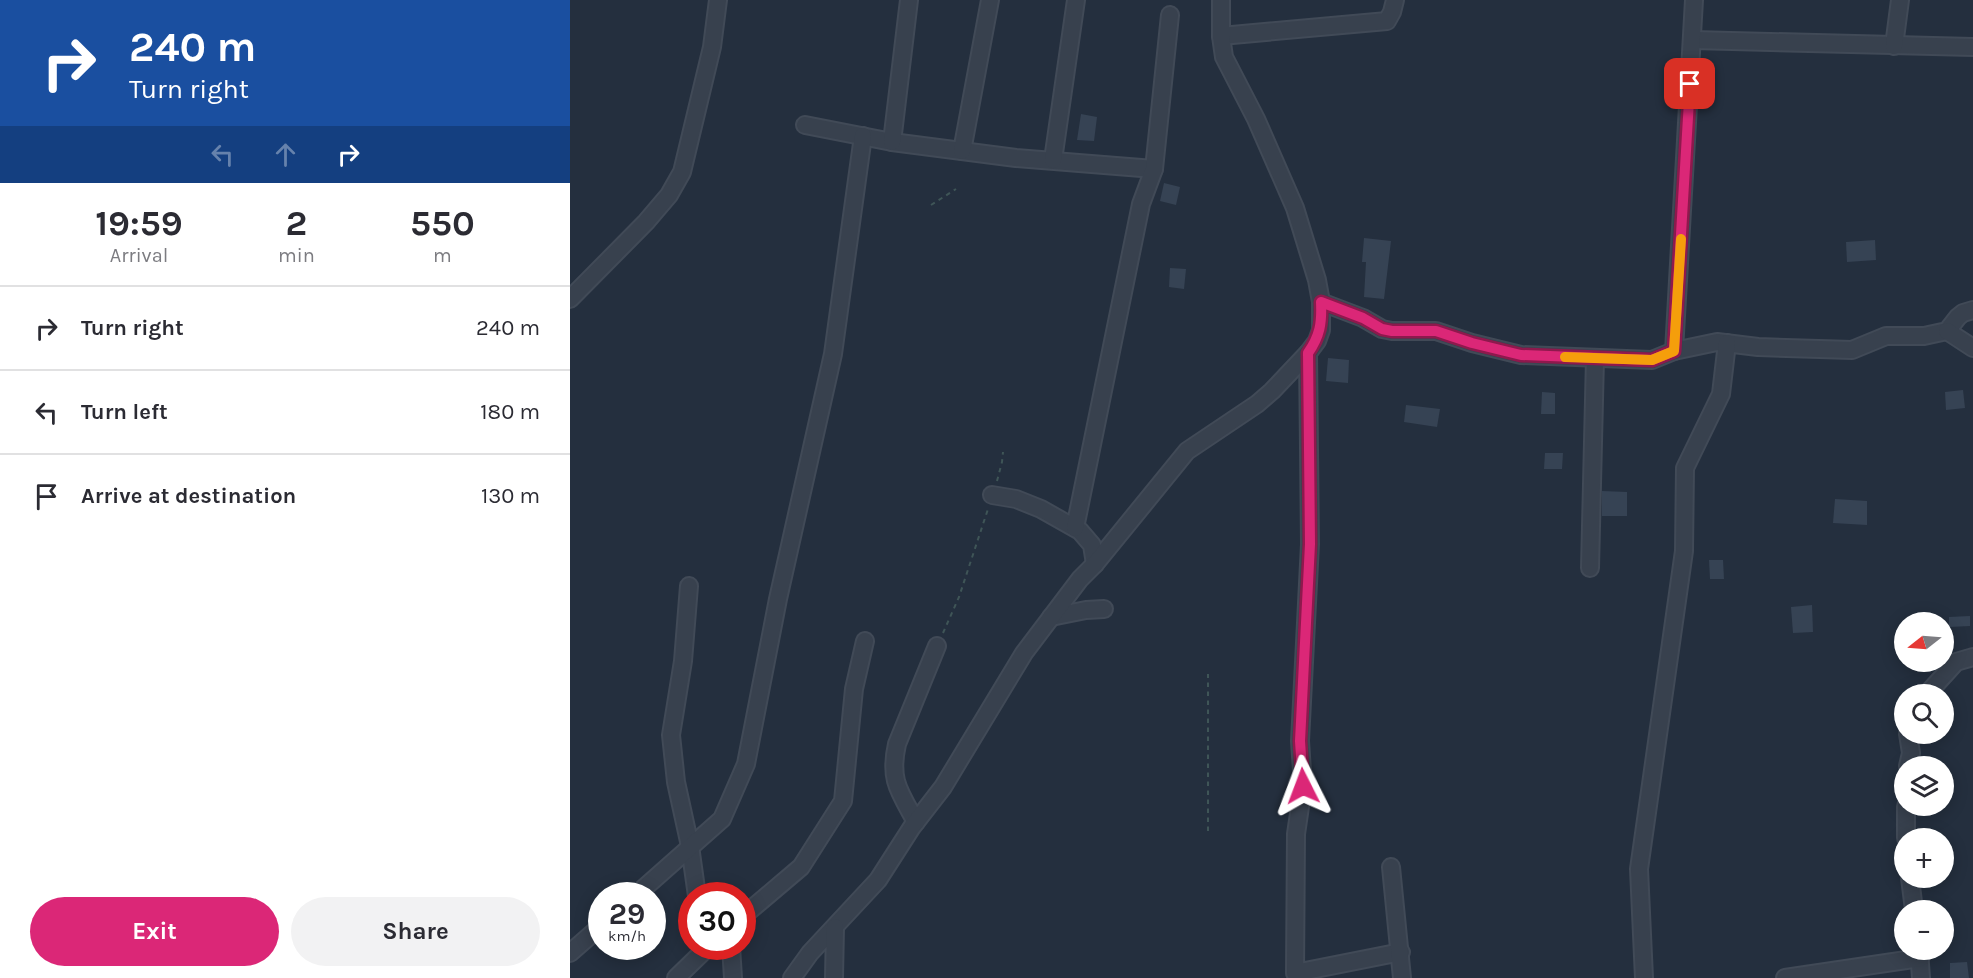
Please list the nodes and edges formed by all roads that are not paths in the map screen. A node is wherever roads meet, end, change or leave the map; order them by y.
1 (718, 0) edge
2 (909, 0) edge
3 (990, 0) edge
4 (1076, 0) edge
5 (1221, 0) edge
6 (1395, 0) edge
7 (1694, 0) edge
8 (1900, 0) edge
9 (1170, 15) dead end
10 (1221, 36) junction
11 (1693, 40) junction
12 (1894, 46) junction
13 (1973, 47) edge
14 (806, 125) dead end
15 (862, 136) junction
16 (892, 142) junction
17 (963, 151) junction
18 (1053, 160) junction
19 (1154, 169) junction
20 (570, 299) edge
21 (1321, 302) junction
22 (1973, 310) edge
23 (1947, 330) junction
24 (1727, 344) junction
25 (1973, 348) edge
26 (1674, 351) junction
27 (1308, 353) junction
28 (1594, 358) junction
29 (992, 495) road end
30 (1075, 528) junction
31 (1095, 564) junction
32 (1590, 568) dead end
33 (689, 586) dead end
34 (1104, 609) dead end
35 (1051, 617) junction
36 (865, 641) dead end
37 (937, 646) road end
38 (1973, 657) edge
39 (1936, 684) edge
40 (916, 822) junction
41 (690, 846) junction
42 (1391, 867) dead end
43 (650, 882) edge
44 (695, 882) edge
45 (756, 905) edge
46 (835, 927) junction
47 (588, 937) edge
48 (1401, 952) junction
49 (570, 953) edge
50 (1894, 958) edge
51 (695, 960) edge
52 (732, 960) edge
53 (1920, 960) edge
54 (676, 978) edge
55 (733, 978) edge
56 (792, 978) edge
57 (834, 978) edge
58 (1402, 978) edge
59 (1644, 978) edge
60 (1785, 978) edge
61 (1921, 978) edge

1 - 20 street
2 - 16 street
3 - 17 street
4 - 18 street
5 - 10 street
6 - 10 street
7 - 11 street
8 - 12 street
9 - 19 street
10 - 21 street
11 - 12 street
11 - 26 street
12 - 13 street
14 - 15 street
15 - 16 street
15 - 41 street
16 - 17 street
17 - 18 street
18 - 19 street
19 - 30 street
21 - 27 street
21 - 28 street
22 - 23 street
23 - 24 street
23 - 25 street
24 - 26 street
24 - 59 street
26 - 28 street
27 - 31 street
27 - 48 street
28 - 32 street
29 - 30 street
30 - 31 street
31 - 35 street
33 - 41 street
34 - 35 street
35 - 40 street
36 - 45 street
37 - 40 street
38 - 39 street
40 - 46 street
41 - 43 street
41 - 44 street
42 - 48 street
46 - 56 street
46 - 57 street
47 - 49 street
48 - 58 street
50 - 60 street
51 - 54 street
52 - 55 street
53 - 61 street

